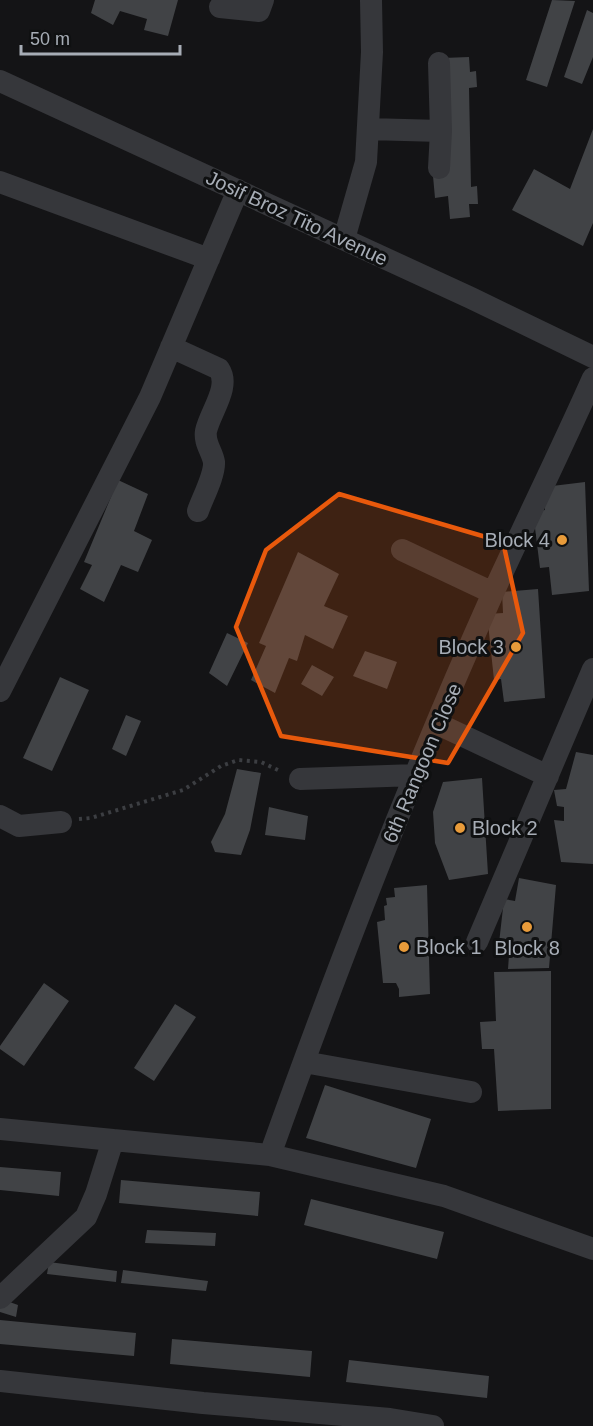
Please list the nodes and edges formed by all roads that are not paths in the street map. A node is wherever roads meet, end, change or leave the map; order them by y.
1 (262, 0) edge
2 (371, 0) edge
3 (219, 7) dead end
4 (439, 63) dead end
5 (0, 81) edge
6 (368, 129) junction
7 (441, 131) junction
8 (439, 168) dead end
9 (0, 182) edge
10 (238, 190) junction
11 (344, 239) junction
12 (209, 259) junction
13 (171, 347) junction
14 (593, 357) edge
15 (593, 378) edge
16 (198, 511) dead end
17 (402, 550) dead end
18 (493, 593) junction
19 (593, 669) edge
20 (0, 691) edge
21 (438, 724) junction
22 (416, 775) junction
23 (548, 776) junction
24 (300, 779) road end
25 (0, 816) edge
26 (61, 822) road end
27 (477, 942) dead end
28 (304, 1062) junction
29 (471, 1092) dead end
30 (0, 1129) edge
31 (113, 1140) junction
32 (270, 1155) junction
33 (593, 1249) edge
34 (0, 1298) edge
35 (0, 1381) edge
36 (421, 1425) edge

1 - 3 street
2 - 6 street
4 - 7 street
5 - 10 street, Josif Broz Tito Avenue
6 - 7 street
6 - 11 street
7 - 8 street
9 - 12 street
10 - 11 street, Josif Broz Tito Avenue
10 - 12 street
11 - 14 street, Josif Broz Tito Avenue
12 - 13 street
13 - 16 street
13 - 20 street
15 - 18 street, 6th Rangoon Close
17 - 18 street
18 - 21 street, 6th Rangoon Close
19 - 23 street
21 - 22 street, 6th Rangoon Close
21 - 23 street
22 - 24 street
22 - 28 street, 6th Rangoon Close
23 - 27 street
25 - 26 street
28 - 29 street
28 - 32 street, 6th Rangoon Close
30 - 31 street
31 - 32 street
31 - 34 street
32 - 33 street
35 - 36 street

